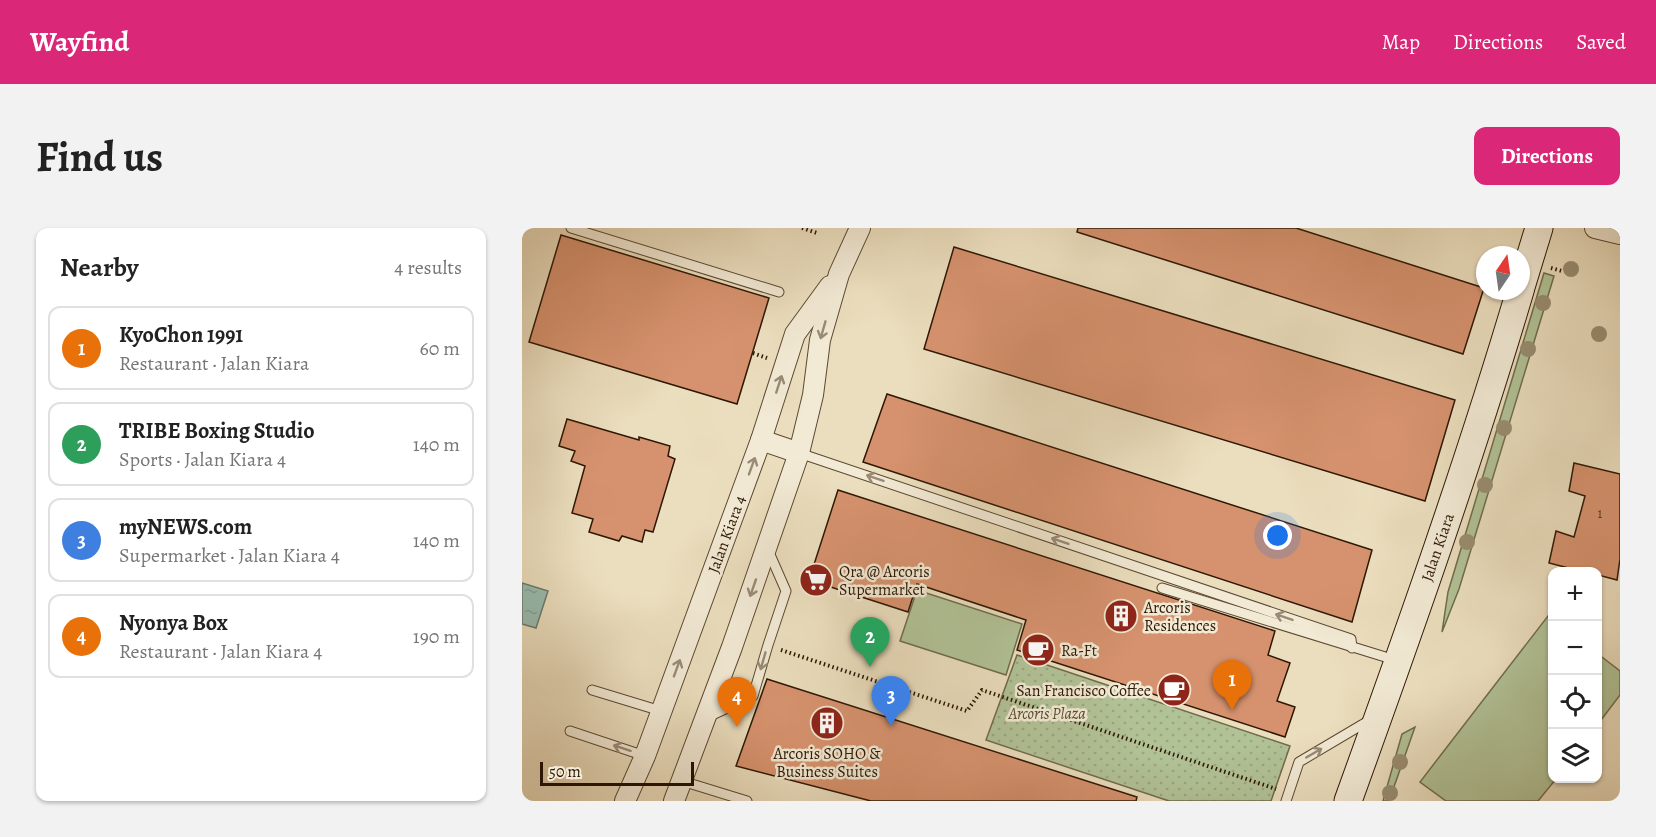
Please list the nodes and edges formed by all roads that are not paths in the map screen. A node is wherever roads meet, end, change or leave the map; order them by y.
1 (571, 228) edge
2 (860, 228) edge
3 (1539, 228) edge
4 (1595, 228) edge
5 (1620, 234) edge
6 (1530, 257) edge
7 (839, 274) junction
8 (779, 292) dead end
9 (1517, 300) edge
10 (761, 440) junction
11 (799, 453) junction
12 (766, 548) junction
13 (1088, 550) junction
14 (1085, 561) dead end
15 (1162, 588) dead end
16 (1352, 648) junction
17 (1399, 661) junction
18 (592, 690) dead end
19 (661, 711) junction
20 (1380, 713) junction
21 (705, 719) junction
22 (570, 731) dead end
23 (645, 756) junction
24 (682, 781) junction
25 (1287, 797) edge
26 (625, 801) edge
27 (674, 801) edge
28 (747, 801) edge
29 (1348, 801) edge

1 - 8 lane
2 - 7 street, Jalan Kiara 4
3 - 6 main road, Jalan Kiara
4 - 5 street
10 -> 7 street, Jalan Kiara 4
7 -> 11 street, Jalan Kiara 4
9 - 17 main road, Jalan Kiara
10 - 11 street
19 -> 10 street, Jalan Kiara 4
11 - 12 street, Jalan Kiara 4
13 -> 11 lane
12 -> 21 street, Jalan Kiara 4
12 -> 21 lane
13 - 14 lane
16 -> 13 lane
15 - 16 lane
16 - 17 lane
17 - 20 main road, Jalan Kiara
18 - 19 lane
19 - 23 street, Jalan Kiara 4
25 -> 20 lane
20 - 29 main road, Jalan Kiara
21 - 24 street, Jalan Kiara 4
23 -> 22 lane
23 - 26 street, Jalan Kiara 4
24 - 27 street, Jalan Kiara 4
24 - 28 lane

